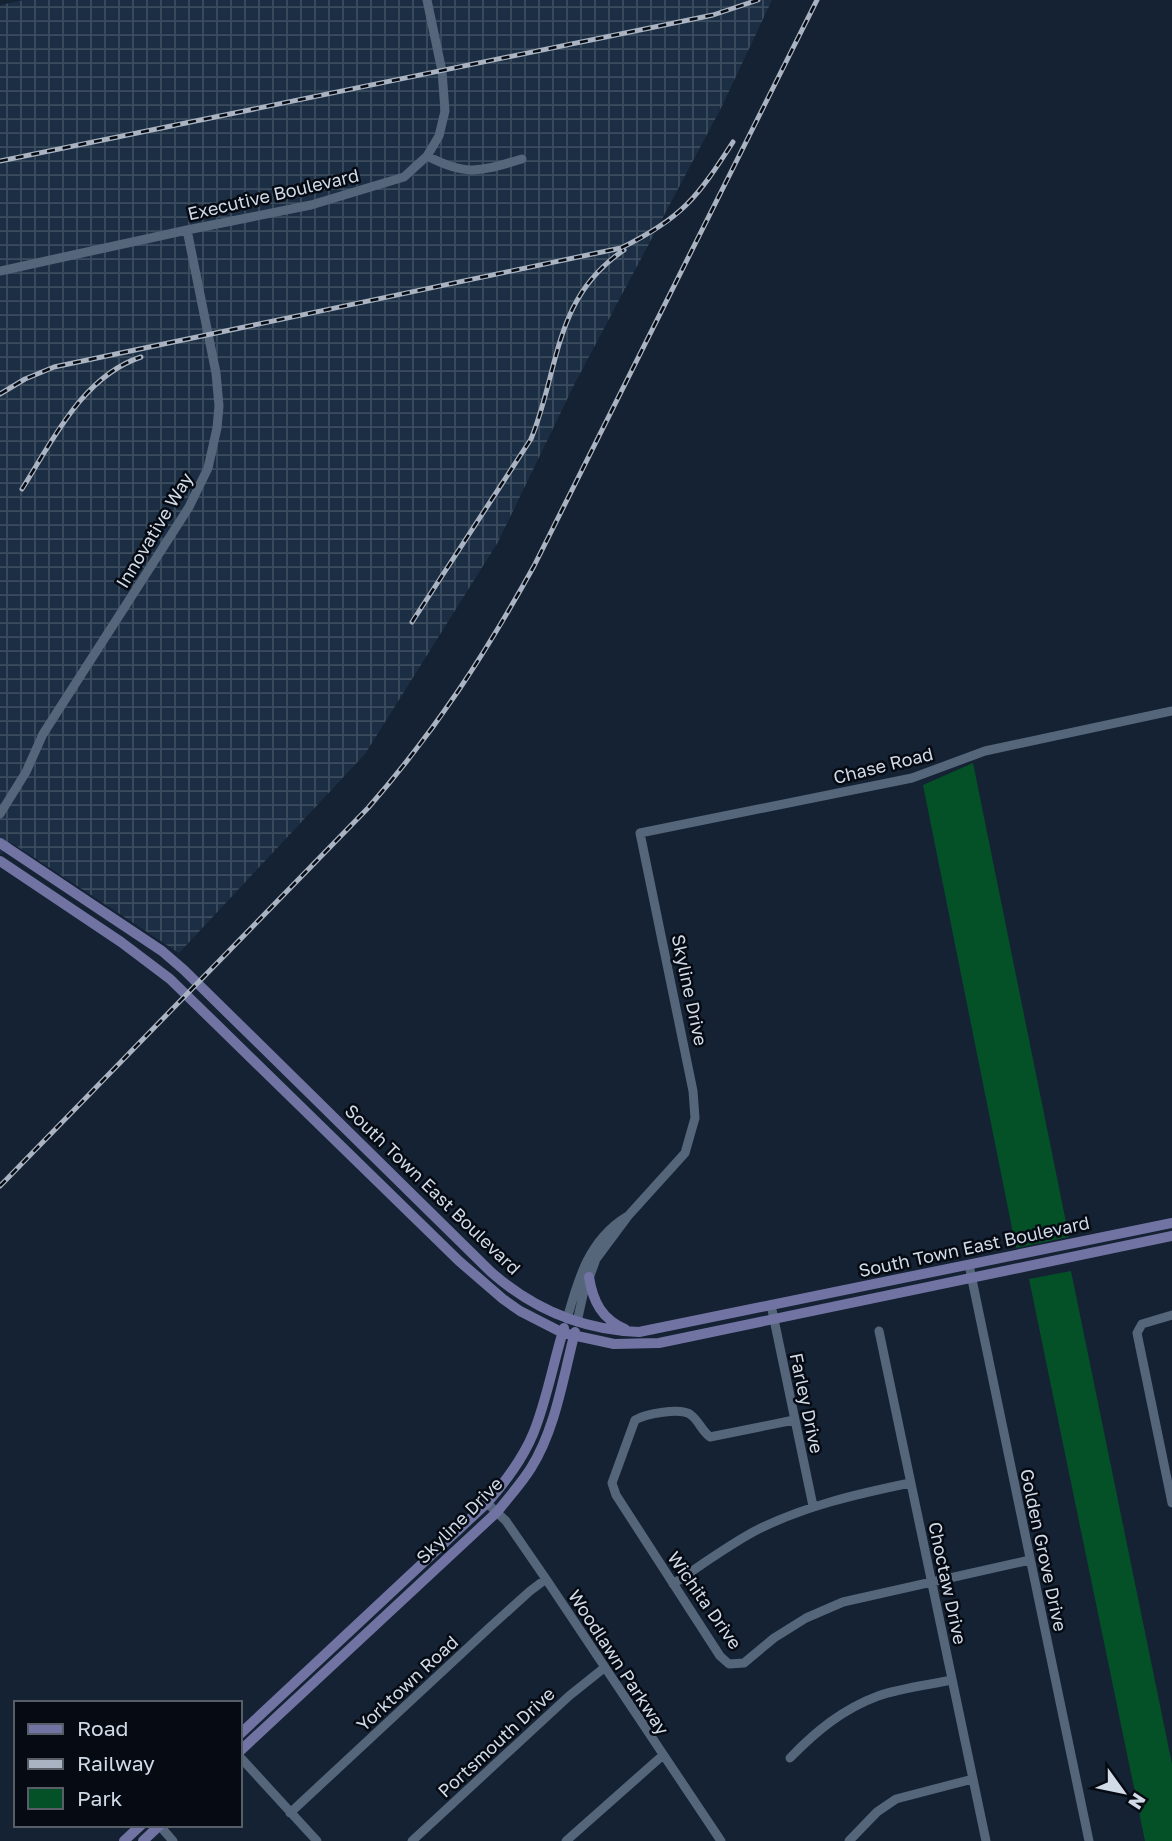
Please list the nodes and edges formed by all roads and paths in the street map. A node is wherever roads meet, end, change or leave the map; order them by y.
1 (427, 0) edge
2 (427, 156) junction
3 (522, 159) dead end
4 (187, 230) junction
5 (0, 271) edge
6 (1172, 711) edge
7 (0, 814) edge
8 (640, 833) joint
9 (0, 842) edge
10 (0, 861) edge
11 (83, 897) junction
12 (74, 911) junction
13 (628, 1216) junction
14 (1172, 1223) edge
15 (1172, 1236) edge
16 (969, 1265) junction
17 (589, 1277) junction
18 (971, 1278) junction
19 (771, 1305) junction
20 (1172, 1315) edge
21 (774, 1317) junction
22 (573, 1320) junction
23 (879, 1331) dead end
24 (631, 1332) junction
25 (568, 1335) junction
26 (794, 1420) junction
27 (910, 1483) junction
28 (487, 1503) junction
29 (1172, 1503) edge
30 (813, 1506) junction
31 (497, 1512) junction
32 (1030, 1560) junction
33 (546, 1579) junction
34 (931, 1582) junction
35 (673, 1584) junction
36 (604, 1668) junction
37 (952, 1680) junction
38 (242, 1732) edge
39 (242, 1749) edge
40 (662, 1756) junction
41 (790, 1758) dead end
42 (242, 1759) edge
43 (973, 1779) junction
44 (290, 1812) junction
45 (139, 1827) edge
46 (157, 1827) edge
47 (161, 1827) edge
48 (124, 1841) edge
49 (143, 1841) edge
50 (173, 1841) edge
51 (317, 1841) edge
52 (412, 1841) edge
53 (566, 1841) edge
54 (720, 1841) edge
55 (849, 1841) edge
56 (986, 1841) edge
57 (1089, 1841) edge

1 - 2 street, Executive Boulevard
2 - 3 street
2 - 4 street, Executive Boulevard
4 - 5 street, Executive Boulevard
4 - 7 street, Innovative Way
6 - 8 street, Chase Road
8 - 13 street, Skyline Drive
9 - 11 main road, South Town East Boulevard
10 - 12 main road, South Town East Boulevard
11 - 12 main road
11 - 22 main road, South Town East Boulevard
12 - 25 main road, South Town East Boulevard
13 - 17 street, Skyline Drive
13 - 22 street, Skyline Drive
14 - 16 main road, South Town East Boulevard
15 - 18 main road, South Town East Boulevard
16 - 18 street, Golden Grove Drive
16 - 19 main road, South Town East Boulevard
17 - 22 street, Skyline Drive
17 - 24 main road
18 - 21 main road, South Town East Boulevard
18 - 32 street, Golden Grove Drive
19 - 21 street, Farley Drive
19 - 24 main road, South Town East Boulevard
20 - 29 street
21 - 25 main road, South Town East Boulevard
21 - 26 street, Farley Drive
22 - 24 main road, South Town East Boulevard
22 - 25 main road, Skyline Drive
23 - 27 street, Choctaw Drive
25 - 28 main road, Skyline Drive
25 - 31 main road, Skyline Drive
26 - 30 street, Farley Drive
26 - 35 street, Wichita Drive
27 - 30 street
27 - 34 street, Choctaw Drive
28 - 31 street, Woodlawn Parkway
28 - 38 main road, Skyline Drive
30 - 35 street
31 - 33 street, Woodlawn Parkway
31 - 39 main road, Skyline Drive
32 - 34 street, Wichita Drive
32 - 57 street, Golden Grove Drive
33 - 36 street, Woodlawn Parkway
33 - 44 street, Yorktown Road
34 - 35 street, Wichita Drive
34 - 37 street, Choctaw Drive
36 - 40 street, Woodlawn Parkway
36 - 52 street, Portsmouth Drive
37 - 41 street
37 - 43 street, Choctaw Drive
40 - 53 street
40 - 54 street, Woodlawn Parkway
42 - 44 street
43 - 55 street
43 - 56 street, Choctaw Drive
44 - 51 street
45 - 48 main road
46 - 49 main road
47 - 50 street

